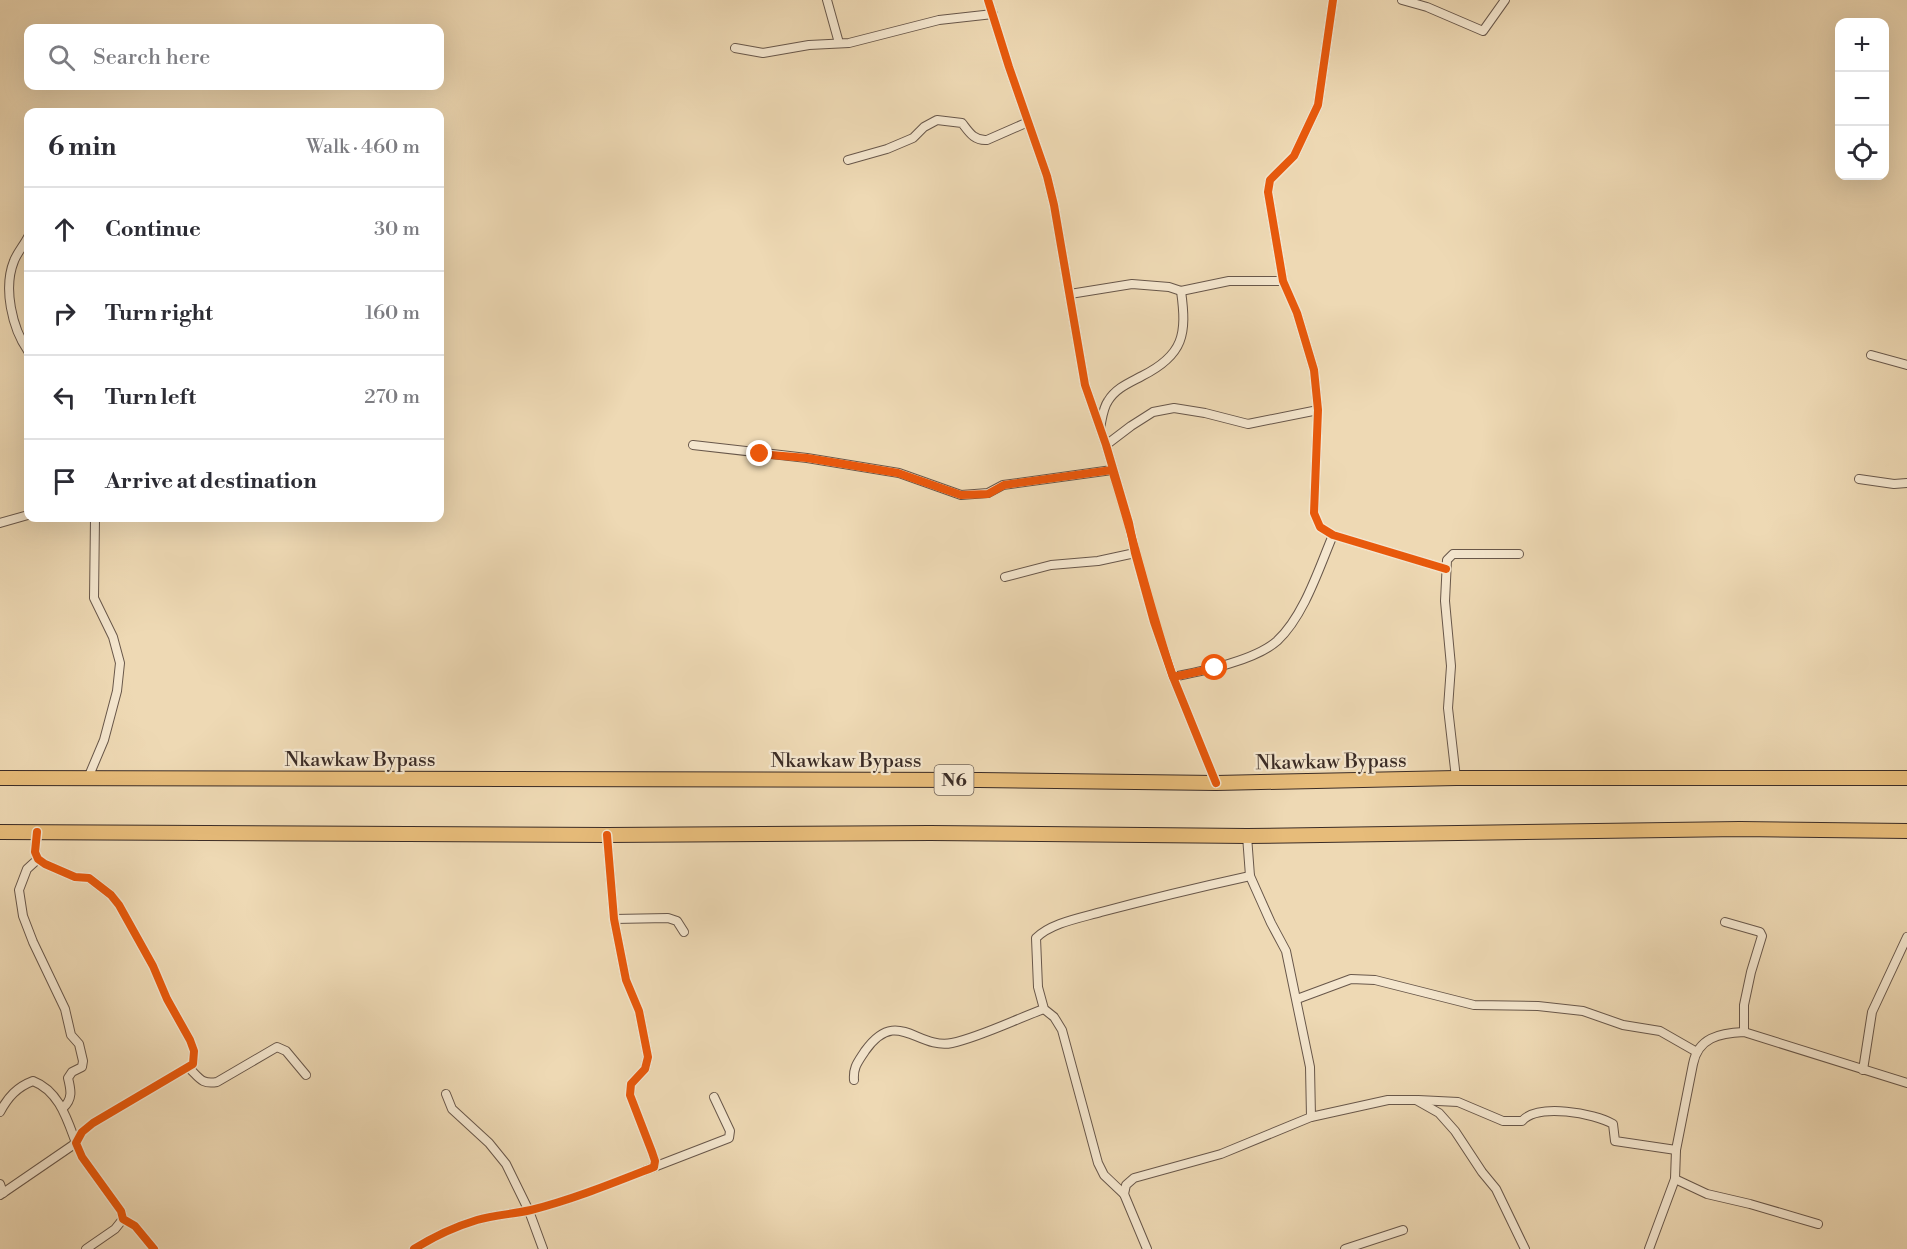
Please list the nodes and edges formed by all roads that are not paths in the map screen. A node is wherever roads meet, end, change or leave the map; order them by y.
1 (827, 0) edge
2 (988, 0) edge
3 (1333, 0) edge
4 (1402, 0) edge
5 (1505, 0) edge
6 (993, 14) junction
7 (839, 44) junction
8 (735, 48) dead end
9 (1028, 122) junction
10 (848, 160) dead end
11 (24, 244) edge
12 (1283, 281) junction
13 (1180, 291) junction
14 (1070, 294) junction
15 (24, 345) edge
16 (1871, 355) dead end
17 (1907, 365) edge
18 (1318, 410) junction
19 (1100, 428) junction
20 (1106, 445) junction
21 (693, 446) dead end
22 (1112, 470) junction
23 (1859, 479) dead end
24 (1907, 483) edge
25 (24, 516) edge
26 (95, 522) edge
27 (0, 523) edge
28 (1334, 535) junction
29 (1135, 553) junction
30 (1518, 554) dead end
31 (1446, 569) junction
32 (1005, 577) dead end
33 (1173, 677) junction
34 (0, 778) edge
35 (1456, 778) junction
36 (1907, 778) edge
37 (87, 779) junction
38 (1216, 783) junction
39 (1907, 831) edge
40 (0, 832) edge
41 (37, 832) junction
42 (607, 835) junction
43 (1247, 836) junction
44 (38, 859) junction
45 (1250, 876) junction
46 (614, 919) junction
47 (1725, 922) dead end
48 (684, 932) dead end
49 (1907, 937) edge
50 (1898, 957) junction
51 (1907, 962) edge
52 (1297, 999) junction
53 (1044, 1009) junction
54 (1744, 1032) junction
55 (1695, 1051) junction
56 (188, 1067) junction
57 (1863, 1071) junction
58 (306, 1075) dead end
59 (854, 1080) dead end
60 (1907, 1083) edge
61 (446, 1094) dead end
62 (714, 1097) dead end
63 (1416, 1100) junction
64 (63, 1108) junction
65 (0, 1112) edge
66 (1311, 1117) junction
67 (76, 1143) junction
68 (1676, 1150) junction
69 (654, 1167) junction
70 (1675, 1179) junction
71 (0, 1184) edge
72 (2, 1194) edge
73 (1124, 1194) junction
74 (529, 1210) junction
75 (123, 1219) junction
76 (1818, 1224) dead end
77 (1404, 1230) dead end
78 (86, 1249) edge
79 (154, 1249) edge
80 (414, 1249) edge
81 (543, 1249) edge
82 (1147, 1249) edge
83 (1345, 1249) edge
84 (1525, 1249) edge
85 (1649, 1249) edge

1 - 7 street
2 - 6 street
3 - 12 street
4 - 5 street
6 - 7 street
6 - 9 street
7 - 8 street
9 - 10 street
9 - 14 street
11 - 15 street
12 - 13 street
12 - 18 street
13 - 14 street
13 - 19 street
14 - 19 street
16 - 17 street
18 - 20 street
18 - 28 street
19 - 20 street
20 - 22 street
21 - 22 street
22 - 29 street
23 - 24 street
25 - 27 street
26 - 37 street
28 - 31 street
28 - 33 street
29 - 32 street
29 - 33 street
30 - 31 street
31 - 35 street
33 - 38 street
34 - 37 highway, Nkawkaw Bypass / N6
35 - 36 highway, Nkawkaw Bypass / N6
35 - 38 highway, Nkawkaw Bypass / N6
37 - 38 highway, Nkawkaw Bypass / N6
39 - 43 highway
40 - 41 highway
41 - 42 highway
41 - 44 street
42 - 43 highway
42 - 46 street
43 - 45 street
44 - 56 street
44 - 64 street
45 - 52 street
45 - 53 street
46 - 48 street
46 - 69 street
47 - 54 street
49 - 50 street
50 - 51 street
50 - 57 street
52 - 55 street
52 - 66 street
53 - 59 street
53 - 73 street
54 - 55 street
54 - 57 street
55 - 68 street
56 - 58 street
56 - 67 street
57 - 60 street
61 - 74 street
62 - 69 street
63 - 66 street
63 - 68 street
63 - 84 street
64 - 65 street
64 - 67 street
66 - 73 street
67 - 72 street
67 - 75 street
68 - 70 street
69 - 74 street
70 - 76 street
70 - 85 street
71 - 72 street
73 - 82 street
74 - 80 street
74 - 81 street
75 - 78 street
75 - 79 street
77 - 83 street

